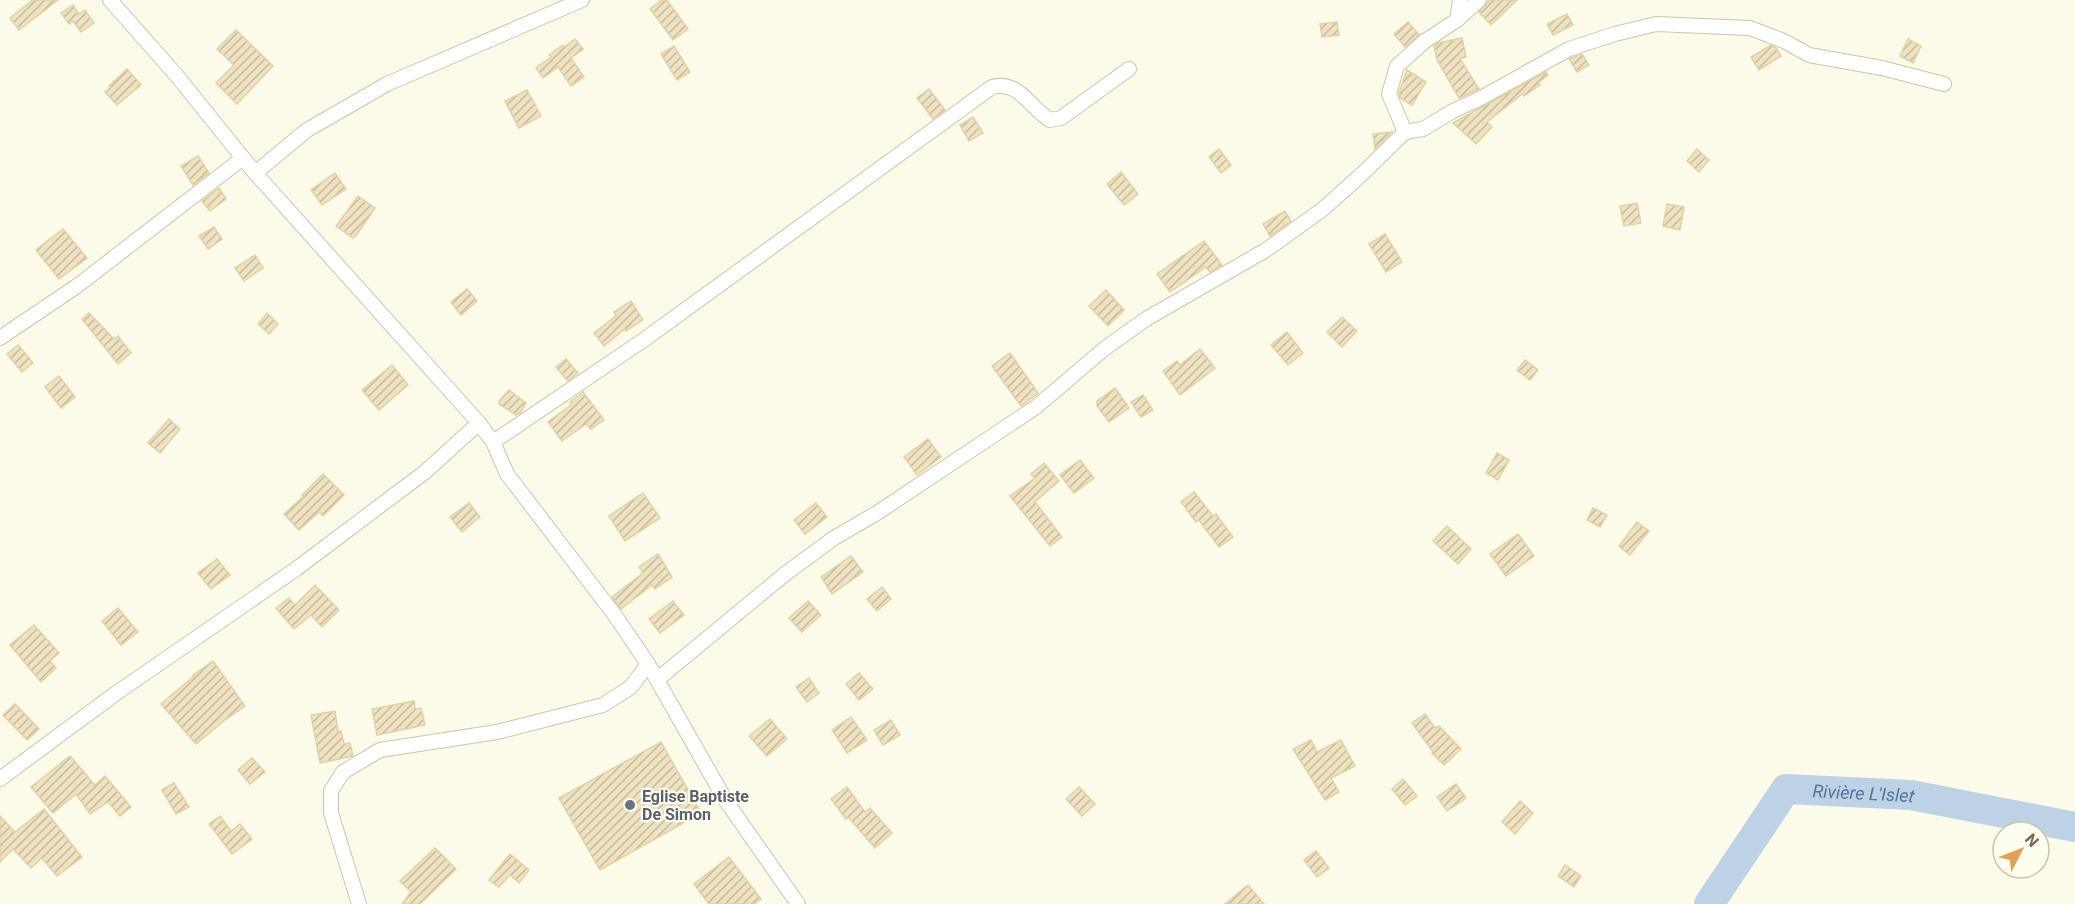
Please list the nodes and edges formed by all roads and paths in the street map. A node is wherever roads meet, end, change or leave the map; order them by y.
1 (110, 0) edge
2 (582, 0) edge
3 (1460, 0) edge
4 (1479, 0) edge
5 (1457, 20) junction
6 (1129, 69) dead end
7 (1944, 84) dead end
8 (1405, 132) junction
9 (243, 158) junction
10 (255, 173) junction
11 (0, 338) edge
12 (479, 423) junction
13 (493, 442) junction
14 (648, 664) junction
15 (658, 679) junction
16 (0, 778) edge
17 (359, 904) edge
18 (798, 904) edge

1 - 9 street
2 - 10 street
3 - 5 street
4 - 5 street
5 - 8 street
6 - 13 street
7 - 8 street
8 - 15 street
9 - 10 street
9 - 11 street
10 - 12 street
12 - 13 street
12 - 16 street
13 - 14 street
14 - 15 street
14 - 17 street
15 - 18 street

